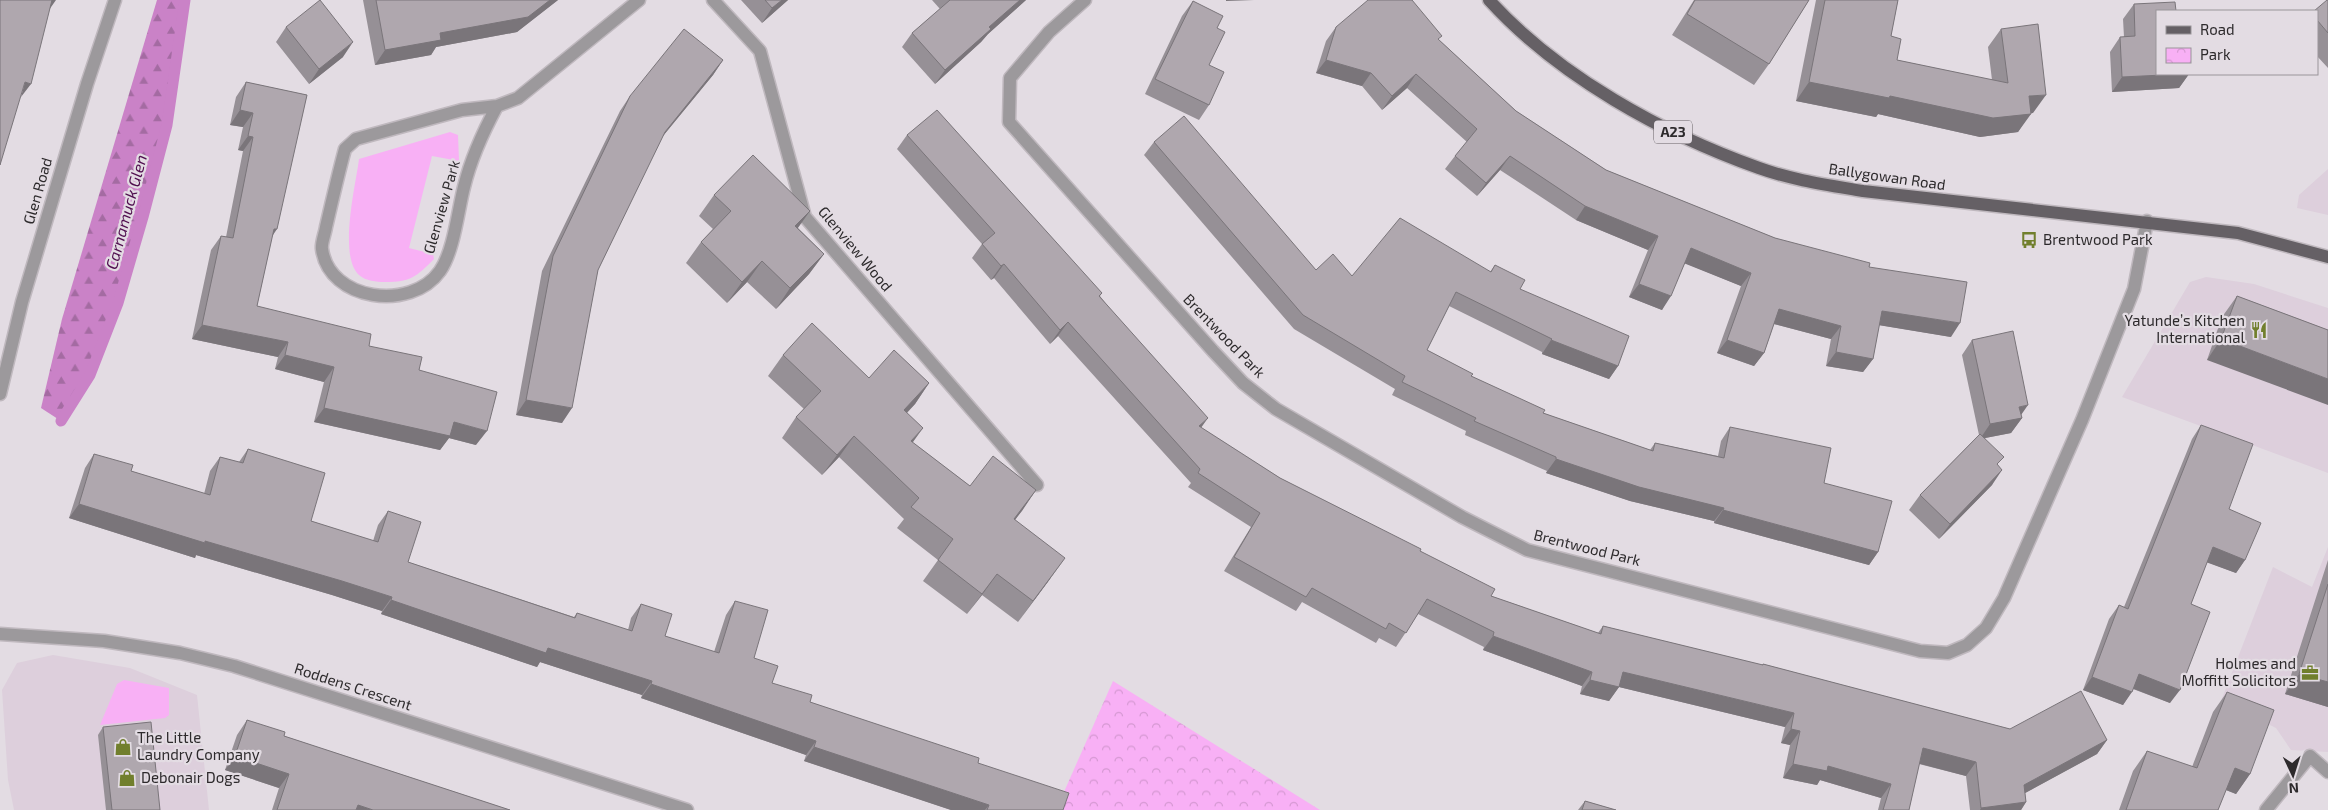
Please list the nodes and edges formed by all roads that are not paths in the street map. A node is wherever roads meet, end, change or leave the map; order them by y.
1 (115, 0) edge
2 (639, 0) edge
3 (713, 0) edge
4 (1085, 0) edge
5 (1489, 0) edge
6 (497, 106) junction
7 (2147, 221) junction
8 (2328, 257) edge
9 (0, 394) edge
10 (1037, 485) dead end
11 (0, 634) edge
12 (2328, 772) edge
13 (687, 810) edge
14 (2266, 810) edge

1 - 9 street, Glen Road
2 - 6 street, Glenview Park
3 - 10 street, Glenview Wood
4 - 7 street, Brentwood Park
5 - 7 main road, Ballygowan Road / A23
6 - 6 street, Glenview Park
7 - 8 main road, Ballygowan Road / A23
11 - 13 street, Roddens Crescent
12 - 14 street

